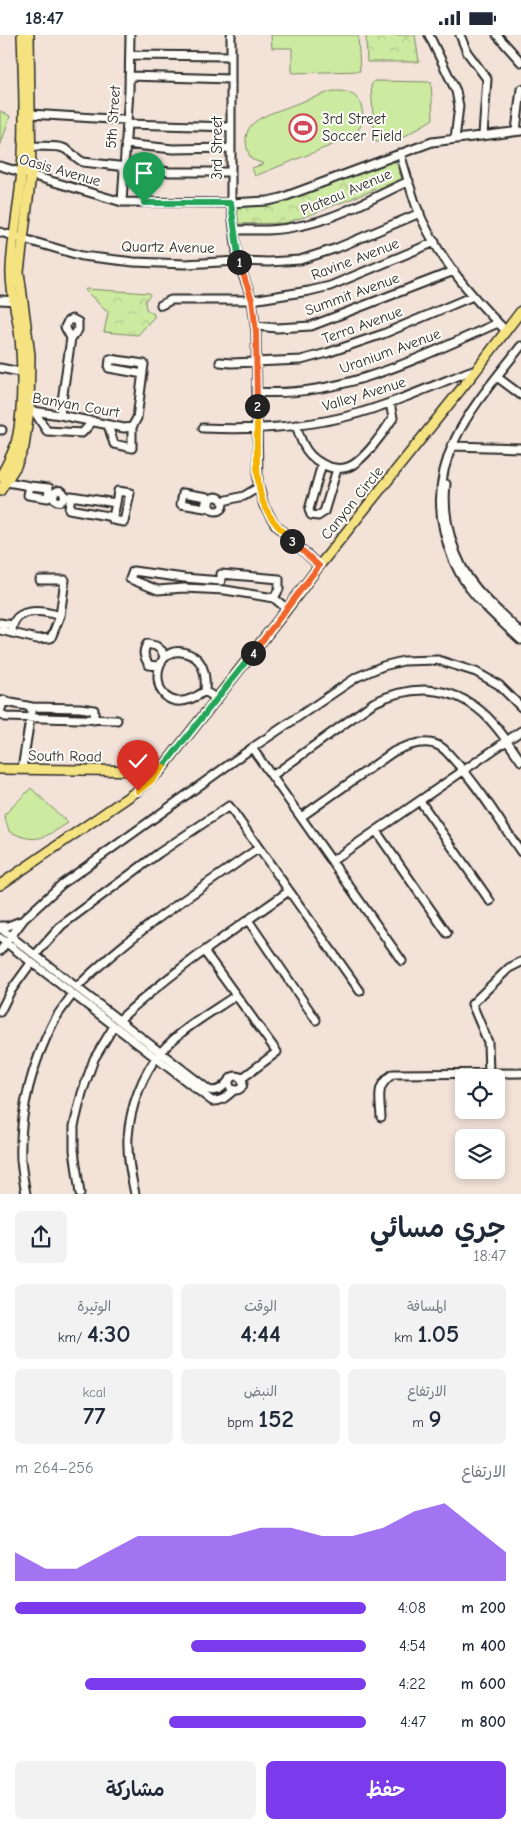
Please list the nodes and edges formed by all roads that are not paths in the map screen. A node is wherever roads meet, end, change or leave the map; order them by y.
1 (22, 35) edge
2 (29, 35) edge
3 (130, 35) edge
4 (230, 35) edge
5 (429, 35) edge
6 (460, 35) edge
7 (501, 36) edge
8 (130, 55) junction
9 (230, 56) junction
10 (521, 62) edge
11 (129, 76) junction
12 (231, 79) junction
13 (521, 89) edge
14 (30, 115) junction
15 (127, 122) junction
16 (231, 127) junction
17 (518, 131) edge
18 (484, 135) junction
19 (454, 139) junction
20 (125, 144) junction
21 (31, 147) junction
22 (231, 148) junction
23 (400, 153) junction
24 (0, 166) edge
25 (123, 166) junction
26 (22, 173) junction
27 (231, 173) junction
28 (31, 175) junction
29 (408, 181) junction
30 (122, 202) junction
31 (231, 203) junction
32 (420, 213) junction
33 (234, 230) junction
34 (0, 232) edge
35 (19, 237) junction
36 (435, 242) junction
37 (233, 261) junction
38 (454, 271) junction
39 (473, 296) junction
40 (0, 299) edge
41 (252, 300) junction
42 (18, 301) junction
43 (161, 305) dead end
44 (521, 311) edge
45 (498, 323) junction
46 (256, 326) junction
47 (506, 331) junction
48 (71, 338) dead end
49 (521, 346) edge
50 (220, 362) dead end
51 (257, 362) junction
52 (0, 368) edge
53 (26, 373) junction
54 (474, 373) junction
55 (143, 374) junction
56 (497, 377) junction
57 (441, 382) junction
58 (257, 392) junction
59 (456, 395) junction
60 (521, 395) edge
61 (390, 403) junction
62 (28, 410) junction
63 (60, 415) junction
64 (93, 421) junction
65 (108, 425) junction
66 (296, 425) junction
67 (132, 427) junction
68 (258, 427) junction
69 (203, 428) dead end
70 (454, 446) junction
71 (521, 448) edge
72 (322, 464) junction
73 (337, 469) junction
74 (4, 479) edge
75 (259, 487) junction
76 (0, 491) edge
77 (67, 499) junction
78 (223, 501) junction
79 (116, 503) junction
80 (114, 517) junction
81 (319, 566) junction
82 (40, 580) dead end
83 (274, 598) junction
84 (287, 609) junction
85 (60, 617) junction
86 (0, 623) edge
87 (12, 625) junction
88 (0, 631) edge
89 (12, 633) junction
90 (521, 633) edge
91 (521, 640) edge
92 (163, 655) junction
93 (158, 666) junction
94 (205, 691) junction
95 (1, 699) edge
96 (217, 699) junction
97 (32, 707) junction
98 (521, 707) edge
99 (80, 708) junction
100 (30, 719) junction
101 (77, 721) junction
102 (94, 721) junction
103 (117, 721) dead end
104 (521, 731) edge
105 (507, 741) junction
106 (252, 748) junction
107 (521, 761) edge
108 (0, 769) edge
109 (22, 769) junction
110 (160, 771) junction
111 (464, 771) junction
112 (272, 776) junction
113 (420, 801) junction
114 (301, 817) junction
115 (376, 831) junction
116 (259, 849) junction
117 (521, 852) edge
118 (332, 861) junction
119 (0, 885) edge
120 (290, 891) junction
121 (490, 901) dead end
122 (24, 919) junction
123 (248, 920) junction
124 (0, 927) edge
125 (447, 933) dead end
126 (12, 935) junction
127 (3, 940) edge
128 (0, 951) edge
129 (204, 951) junction
130 (36, 955) junction
131 (402, 961) dead end
132 (521, 962) edge
133 (31, 963) junction
134 (76, 987) junction
135 (360, 991) dead end
136 (72, 995) junction
137 (235, 996) junction
138 (0, 1012) edge
139 (316, 1020) dead end
140 (116, 1023) junction
141 (159, 1056) junction
142 (489, 1069) edge
143 (455, 1073) edge
144 (505, 1073) edge
145 (521, 1073) edge
146 (241, 1079) junction
147 (230, 1080) junction
148 (234, 1090) junction
149 (380, 1117) dead end
150 (132, 1193) edge
151 (26, 1194) edge
152 (80, 1194) edge

1 - 26 main road
2 - 14 main road
3 - 8 street, 5th Street
4 - 9 street, 3rd Street
5 - 19 street
6 - 18 street
7 - 10 street
8 - 9 street
8 - 11 street, 5th Street
9 - 12 street, 3rd Street
11 - 12 street
11 - 15 street, 5th Street
12 - 16 street, 3rd Street
13 - 17 street
14 - 15 street
14 - 21 main road
15 - 16 street
15 - 20 street, 5th Street
16 - 22 street, 3rd Street
17 - 18 street, Oasis Avenue
18 - 19 street, Oasis Avenue
19 - 23 street, Oasis Avenue
20 - 22 street
20 - 25 street, 5th Street
21 - 25 street
21 - 28 main road
22 - 27 street, 3rd Street
23 - 29 street, Plateau Avenue
23 - 31 street, Oasis Avenue
24 - 26 street, Oasis Avenue
25 - 27 street
25 - 30 street, 5th Street
26 - 28 street, Oasis Avenue
26 - 35 main road
27 - 31 street, 3rd Street
28 - 30 street, Oasis Avenue
28 - 35 main road
29 - 32 street, Plateau Avenue
29 - 33 street, Plateau Avenue
30 - 31 street, Oasis Avenue
31 - 33 street, 3rd Street
32 - 36 street, Plateau Avenue
32 - 37 street, Quartz Avenue
33 - 37 street, 3rd Street
34 - 35 street, Quartz Avenue
35 - 37 street, Quartz Avenue
35 - 42 main road
36 - 38 street, Plateau Avenue
36 - 41 street, Ravine Avenue
37 - 41 street, 3rd Street
38 - 39 street, Plateau Avenue
38 - 46 street, Summit Avenue
39 - 45 street, Plateau Avenue
39 - 51 street, Terra Avenue
40 - 42 street
41 - 43 street, Ravine Avenue
41 - 46 street, 3rd Street
42 - 53 main road
44 - 47 main road, Canyon Circle
45 - 47 street, Plateau Avenue
45 - 58 street, Uranium Avenue
46 - 51 street, 3rd Street
47 - 54 main road, Canyon Circle
48 - 63 street
49 - 56 street
50 - 51 street, Terra Avenue
51 - 58 street, 3rd Street
52 - 53 street
53 - 62 main road
54 - 57 street, Valley Avenue
54 - 59 main road, Canyon Circle
55 - 55 street
55 - 67 street, Banyan Court
56 - 60 street
56 - 70 street
57 - 59 street
57 - 61 street, Valley Avenue
58 - 68 street, 3rd Street
59 - 81 main road, Canyon Circle
61 - 66 street, Valley Avenue
61 - 73 street
62 - 63 street, Banyan Court
62 - 64 street
62 - 74 main road
63 - 64 street, Banyan Court
64 - 65 street, Banyan Court
65 - 67 street, Banyan Court
65 - 67 street
66 - 68 street, Valley Avenue
66 - 72 street
68 - 69 street, Valley Avenue
68 - 75 street, 3rd Street
70 - 71 street
70 - 90 street
70 - 91 street
72 - 73 street
72 - 73 street
74 - 76 main road
74 - 77 street
75 - 78 street
75 - 81 street, 3rd Street
77 - 79 street
77 - 80 street
78 - 78 street
79 - 80 street
79 - 80 street
81 - 84 main road, Canyon Circle
82 - 85 street
83 - 83 street
83 - 84 street
84 - 96 main road, Canyon Circle
85 - 87 street
85 - 89 street
86 - 87 street
87 - 89 street
88 - 89 street
92 - 93 street
92 - 93 street
92 - 94 street
93 - 94 street
94 - 96 street
95 - 97 street
95 - 100 street
96 - 110 main road, Canyon Circle
97 - 99 street
97 - 100 street
98 - 106 street
99 - 101 street
99 - 102 street
100 - 101 street
100 - 109 street
101 - 102 street
102 - 103 street
104 - 105 street
105 - 107 street
105 - 111 street
105 - 112 street
106 - 112 street
106 - 122 street
108 - 109 main road, South Road
109 - 110 main road, South Road
110 - 119 main road, Canyon Circle
111 - 113 street
111 - 114 street
111 - 117 street
112 - 114 street
113 - 115 street
113 - 121 street
114 - 118 street
115 - 118 street
115 - 125 street
116 - 120 street
116 - 130 street
116 - 134 street
118 - 131 street
120 - 123 street
120 - 135 street
122 - 124 street
122 - 126 street
123 - 129 street
123 - 139 street
124 - 126 street
126 - 127 street
126 - 130 street
127 - 128 street
127 - 133 street
129 - 137 street
129 - 140 street
130 - 134 street
132 - 142 street
133 - 136 street
133 - 138 street
134 - 140 street
136 - 140 street
136 - 151 street
137 - 141 street
137 - 146 street
140 - 141 street
140 - 152 street
141 - 147 street
141 - 148 street
141 - 150 street
143 - 149 street
144 - 145 street
146 - 147 street
146 - 148 street
147 - 148 street

